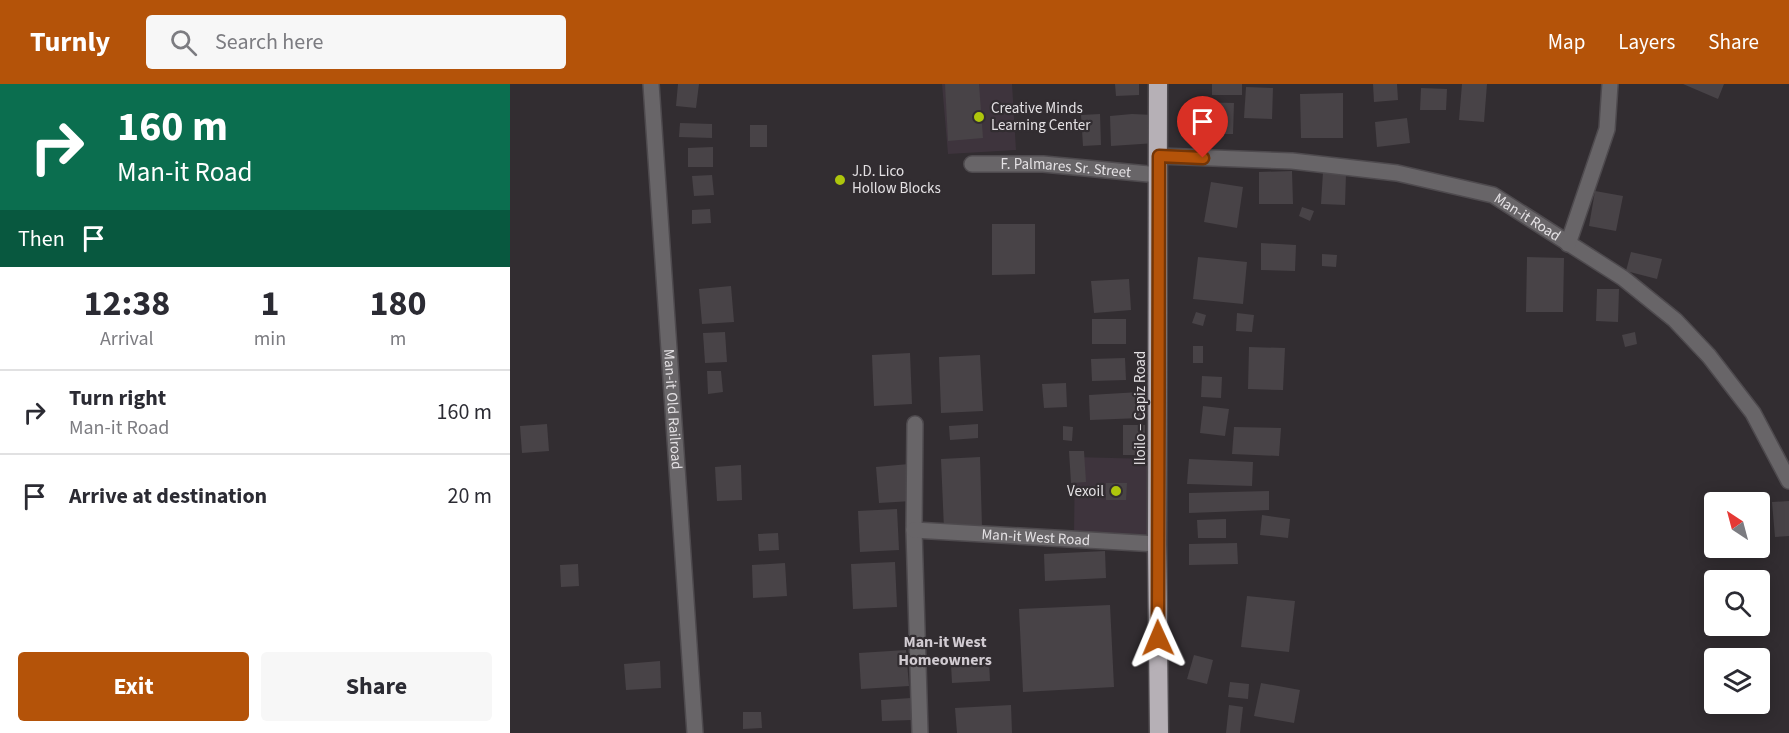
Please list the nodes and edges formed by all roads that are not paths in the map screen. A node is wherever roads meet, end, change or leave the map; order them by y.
1 (651, 84) edge
2 (1158, 84) edge
3 (1610, 84) edge
4 (1159, 156) junction
5 (972, 164) dead end
6 (1159, 175) junction
7 (1568, 244) junction
8 (915, 424) dead end
9 (1789, 481) edge
10 (914, 530) junction
11 (1157, 544) junction
12 (696, 733) edge
13 (920, 733) edge
14 (1159, 733) edge

1 - 12 street, Man-it Old Railroad
2 - 4 highway, Iloilo – Capiz Road
3 - 7 street
4 - 6 highway, Iloilo – Capiz Road
4 - 7 street, Man-it Road
5 - 6 street, F. Palmares Sr. Street
6 - 11 highway, Iloilo – Capiz Road
7 - 9 street, Man-it Road
8 - 10 street
10 - 11 street, Man-it West Road
10 - 13 street
11 - 14 highway, Iloilo – Capiz Road

